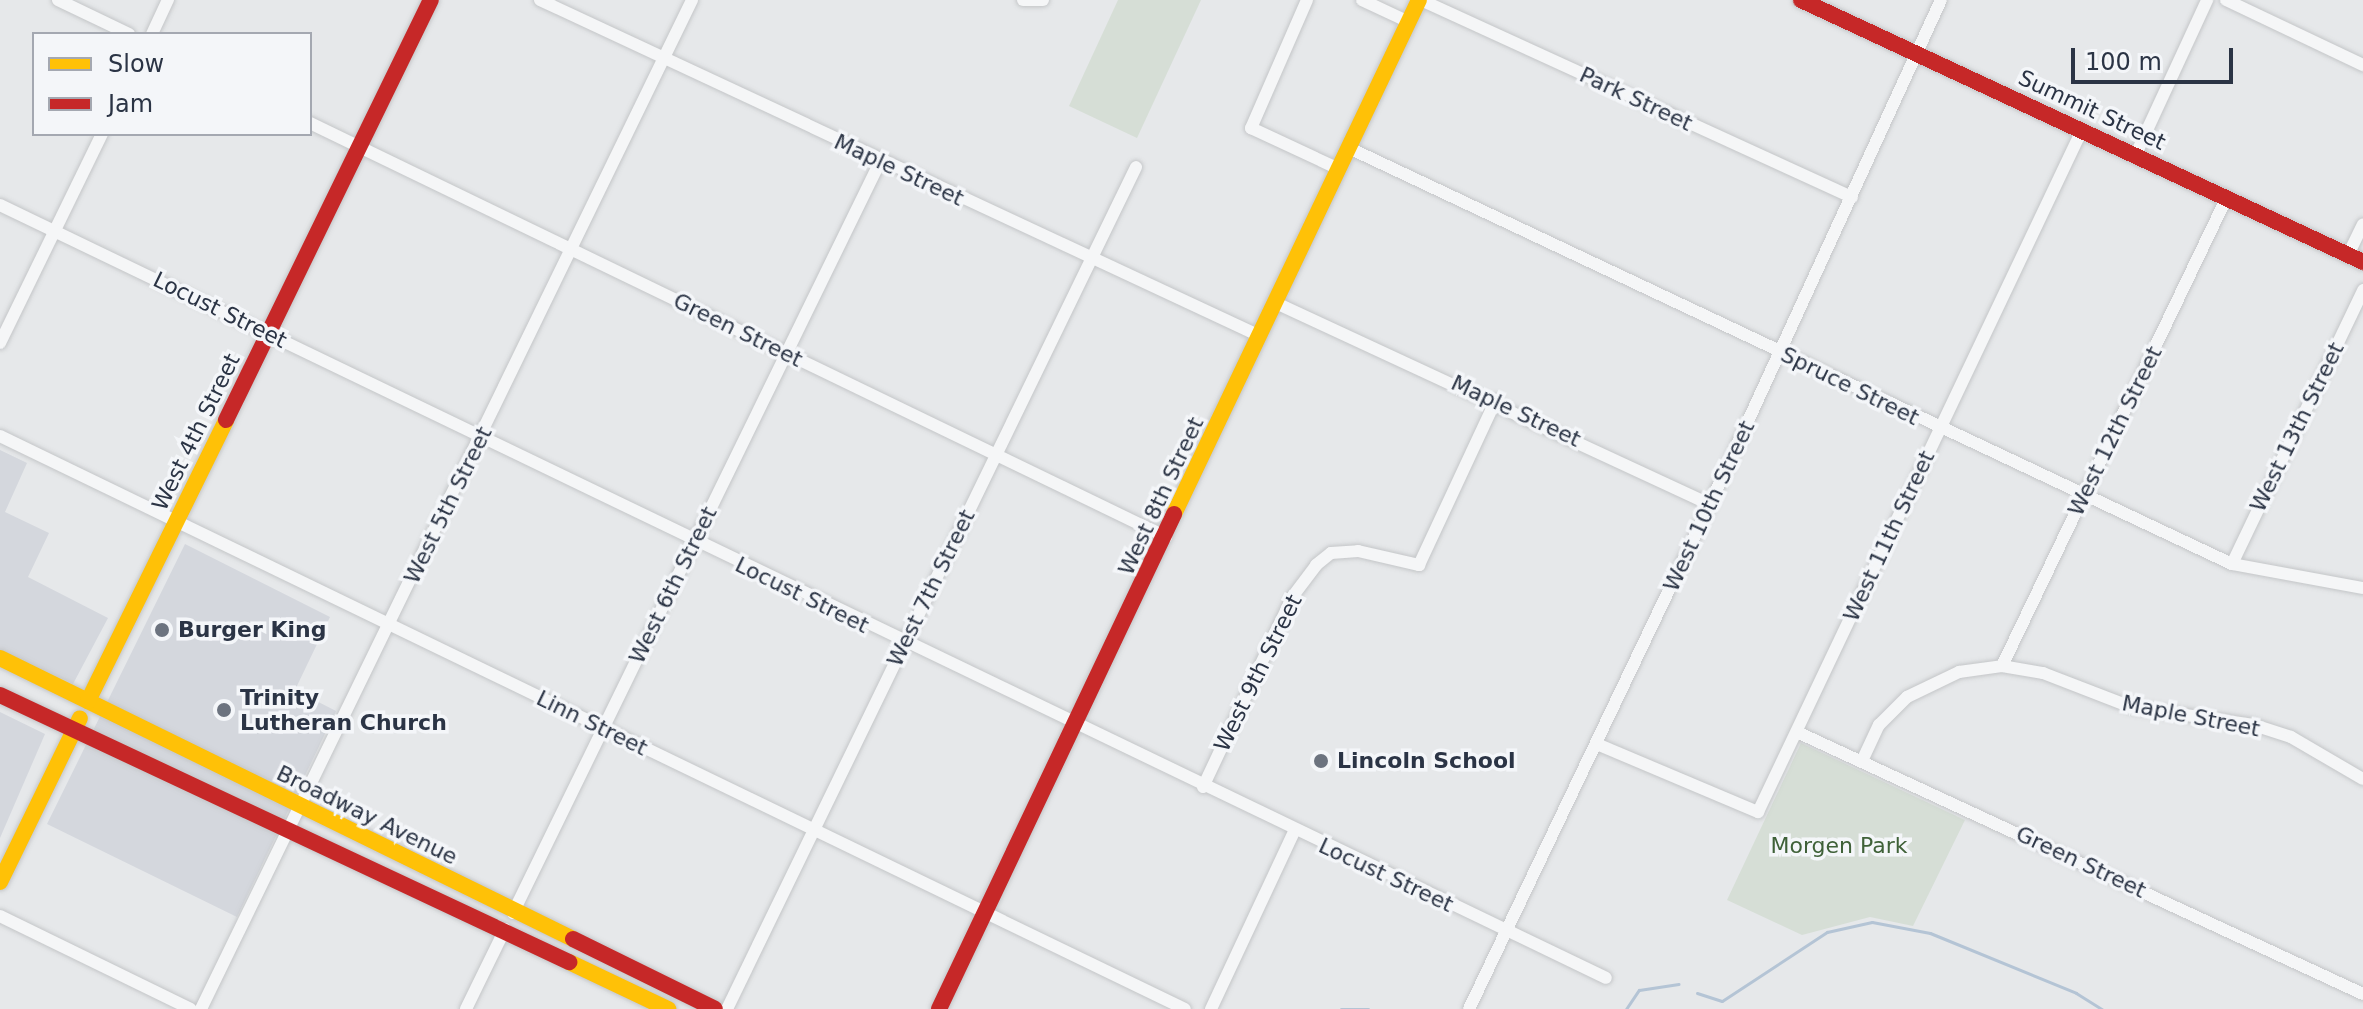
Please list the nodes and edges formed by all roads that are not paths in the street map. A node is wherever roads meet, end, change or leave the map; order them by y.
1 (58, 0) edge
2 (168, 0) edge
3 (431, 0) edge
4 (540, 0) edge
5 (692, 0) edge
6 (1023, 0) edge
7 (1043, 0) edge
8 (1307, 0) edge
9 (1362, 0) edge
10 (1420, 0) edge
11 (1801, 0) edge
12 (1941, 0) edge
13 (2207, 0) edge
14 (2226, 0) edge
15 (1409, 22) junction
16 (125, 32) edge
17 (153, 32) edge
18 (1916, 54) junction
19 (664, 59) junction
20 (2363, 65) edge
21 (312, 124) edge
22 (2082, 130) junction
23 (101, 136) edge
24 (358, 147) junction
25 (1349, 148) junction
26 (2136, 154) junction
27 (880, 162) junction
28 (1136, 167) dead end
29 (1339, 169) junction
30 (1852, 197) junction
31 (2227, 197) junction
32 (0, 205) edge
33 (2363, 224) edge
34 (55, 231) junction
35 (572, 250) junction
36 (1093, 259) junction
37 (2356, 259) edge
38 (2363, 290) edge
39 (1276, 303) junction
40 (268, 332) junction
41 (1260, 336) junction
42 (0, 343) edge
43 (786, 353) junction
44 (1781, 353) junction
45 (1496, 400) junction
46 (1939, 430) junction
47 (0, 436) edge
48 (480, 438) junction
49 (996, 456) junction
50 (2083, 498) junction
51 (1710, 504) junction
52 (176, 523) junction
53 (1166, 537) junction
54 (694, 542) junction
55 (2232, 564) junction
56 (2363, 588) edge
57 (389, 625) junction
58 (904, 644) junction
59 (0, 658) edge
60 (2002, 666) junction
61 (0, 695) edge
62 (88, 701) junction
63 (1075, 725) junction
64 (603, 728) junction
65 (74, 730) junction
66 (1797, 732) junction
67 (1597, 744) junction
68 (1862, 761) junction
69 (2363, 779) edge
70 (1203, 787) junction
71 (299, 807) junction
72 (814, 831) junction
73 (1294, 832) junction
74 (286, 833) junction
75 (0, 882) edge
76 (514, 910) junction
77 (985, 913) junction
78 (0, 916) edge
79 (504, 930) junction
80 (1509, 932) junction
81 (1606, 978) dead end
82 (2363, 994) edge
83 (191, 1009) edge
84 (201, 1009) edge
85 (466, 1009) edge
86 (668, 1009) edge
87 (715, 1009) edge
88 (727, 1009) edge
89 (939, 1009) edge
90 (1185, 1009) edge
91 (1211, 1009) edge
92 (1469, 1009) edge

1 - 16 street
2 - 17 street
3 - 24 main road, West 4th Street
4 - 19 street, Maple Street
5 - 19 street, West 5th Street
6 - 7 street
8 - 29 street
9 - 15 street
10 - 15 main road, West 8th Street
10 - 30 street, Park Street
11 - 18 main road, Summit Street
12 - 18 street, West 10th Street
13 - 26 street
14 - 20 street
15 - 25 main road, West 8th Street
18 - 22 main road, Summit Street
18 - 30 street, West 10th Street
19 - 27 street, Maple Street
19 - 35 street, West 5th Street
21 - 24 street, Green Street
22 - 26 main road, Summit Street
22 - 46 street, West 11th Street
23 - 34 street
24 - 35 street, Green Street
24 - 40 main road, West 4th Street
25 - 29 main road, West 8th Street
25 - 44 street, Spruce Street
26 - 31 main road, Summit Street
27 - 36 street, Maple Street
27 - 43 street, West 6th Street
28 - 36 street, West 7th Street
29 - 39 main road, West 8th Street
30 - 44 street, West 10th Street
31 - 37 main road, Summit Street
31 - 50 street, West 12th Street
32 - 34 street, Locust Street
33 - 37 street
34 - 40 street, Locust Street
34 - 42 street
35 - 43 street, Green Street
35 - 48 street, West 5th Street
36 - 41 street, Maple Street
36 - 49 street, West 7th Street
38 - 55 street, West 13th Street
39 - 41 main road, West 8th Street
39 - 45 street, Maple Street
40 - 48 street, Locust Street
40 - 52 main road, West 4th Street
41 - 53 main road, West 8th Street
43 - 49 street, Green Street
43 - 54 street, West 6th Street
44 - 46 street, Spruce Street
44 - 51 street, West 10th Street
45 - 51 street, Maple Street
45 - 70 street, West 9th Street
46 - 50 street, Spruce Street
46 - 66 street, West 11th Street
47 - 52 street, Linn Street
48 - 54 street, Locust Street
48 - 57 street, West 5th Street
49 - 53 street, Green Street
49 - 58 street, West 7th Street
50 - 55 street, Spruce Street
50 - 60 street, West 12th Street
51 - 67 street, West 10th Street
52 - 57 street, Linn Street
52 - 62 main road, West 4th Street
53 - 63 main road, West 8th Street
54 - 58 street, Locust Street
54 - 64 street, West 6th Street
55 - 56 street, Spruce Street
57 - 64 street, Linn Street
57 - 71 street, West 5th Street
58 - 63 street, Locust Street
58 - 72 street, West 7th Street
59 - 62 main road, Broadway Avenue
60 - 68 street, Maple Street
60 - 69 street, Maple Street
61 - 65 main road, Broadway Avenue
62 - 65 main road, West 4th Street
62 - 71 main road, Broadway Avenue
63 - 70 street, Locust Street
63 - 77 main road, West 8th Street
64 - 72 street, Linn Street
64 - 76 street, West 6th Street
65 - 74 main road, Broadway Avenue
65 - 75 main road, West 4th Street
66 - 67 street, West 11th Street
66 - 68 street, Green Street
67 - 80 street, West 10th Street
68 - 82 street, Green Street
70 - 73 street, Locust Street
71 - 74 street, West 5th Street
71 - 76 main road, Broadway Avenue
72 - 77 street, Linn Street
72 - 88 street, West 7th Street
73 - 80 street, Locust Street
73 - 91 street
74 - 79 main road, Broadway Avenue
74 - 84 street, West 5th Street
76 - 79 street, West 6th Street
76 - 87 main road, Broadway Avenue
77 - 89 main road, West 8th Street
77 - 90 street, Linn Street
78 - 83 street
79 - 85 street, West 6th Street
79 - 86 main road, Broadway Avenue
80 - 81 street, Locust Street
80 - 92 street, West 10th Street

